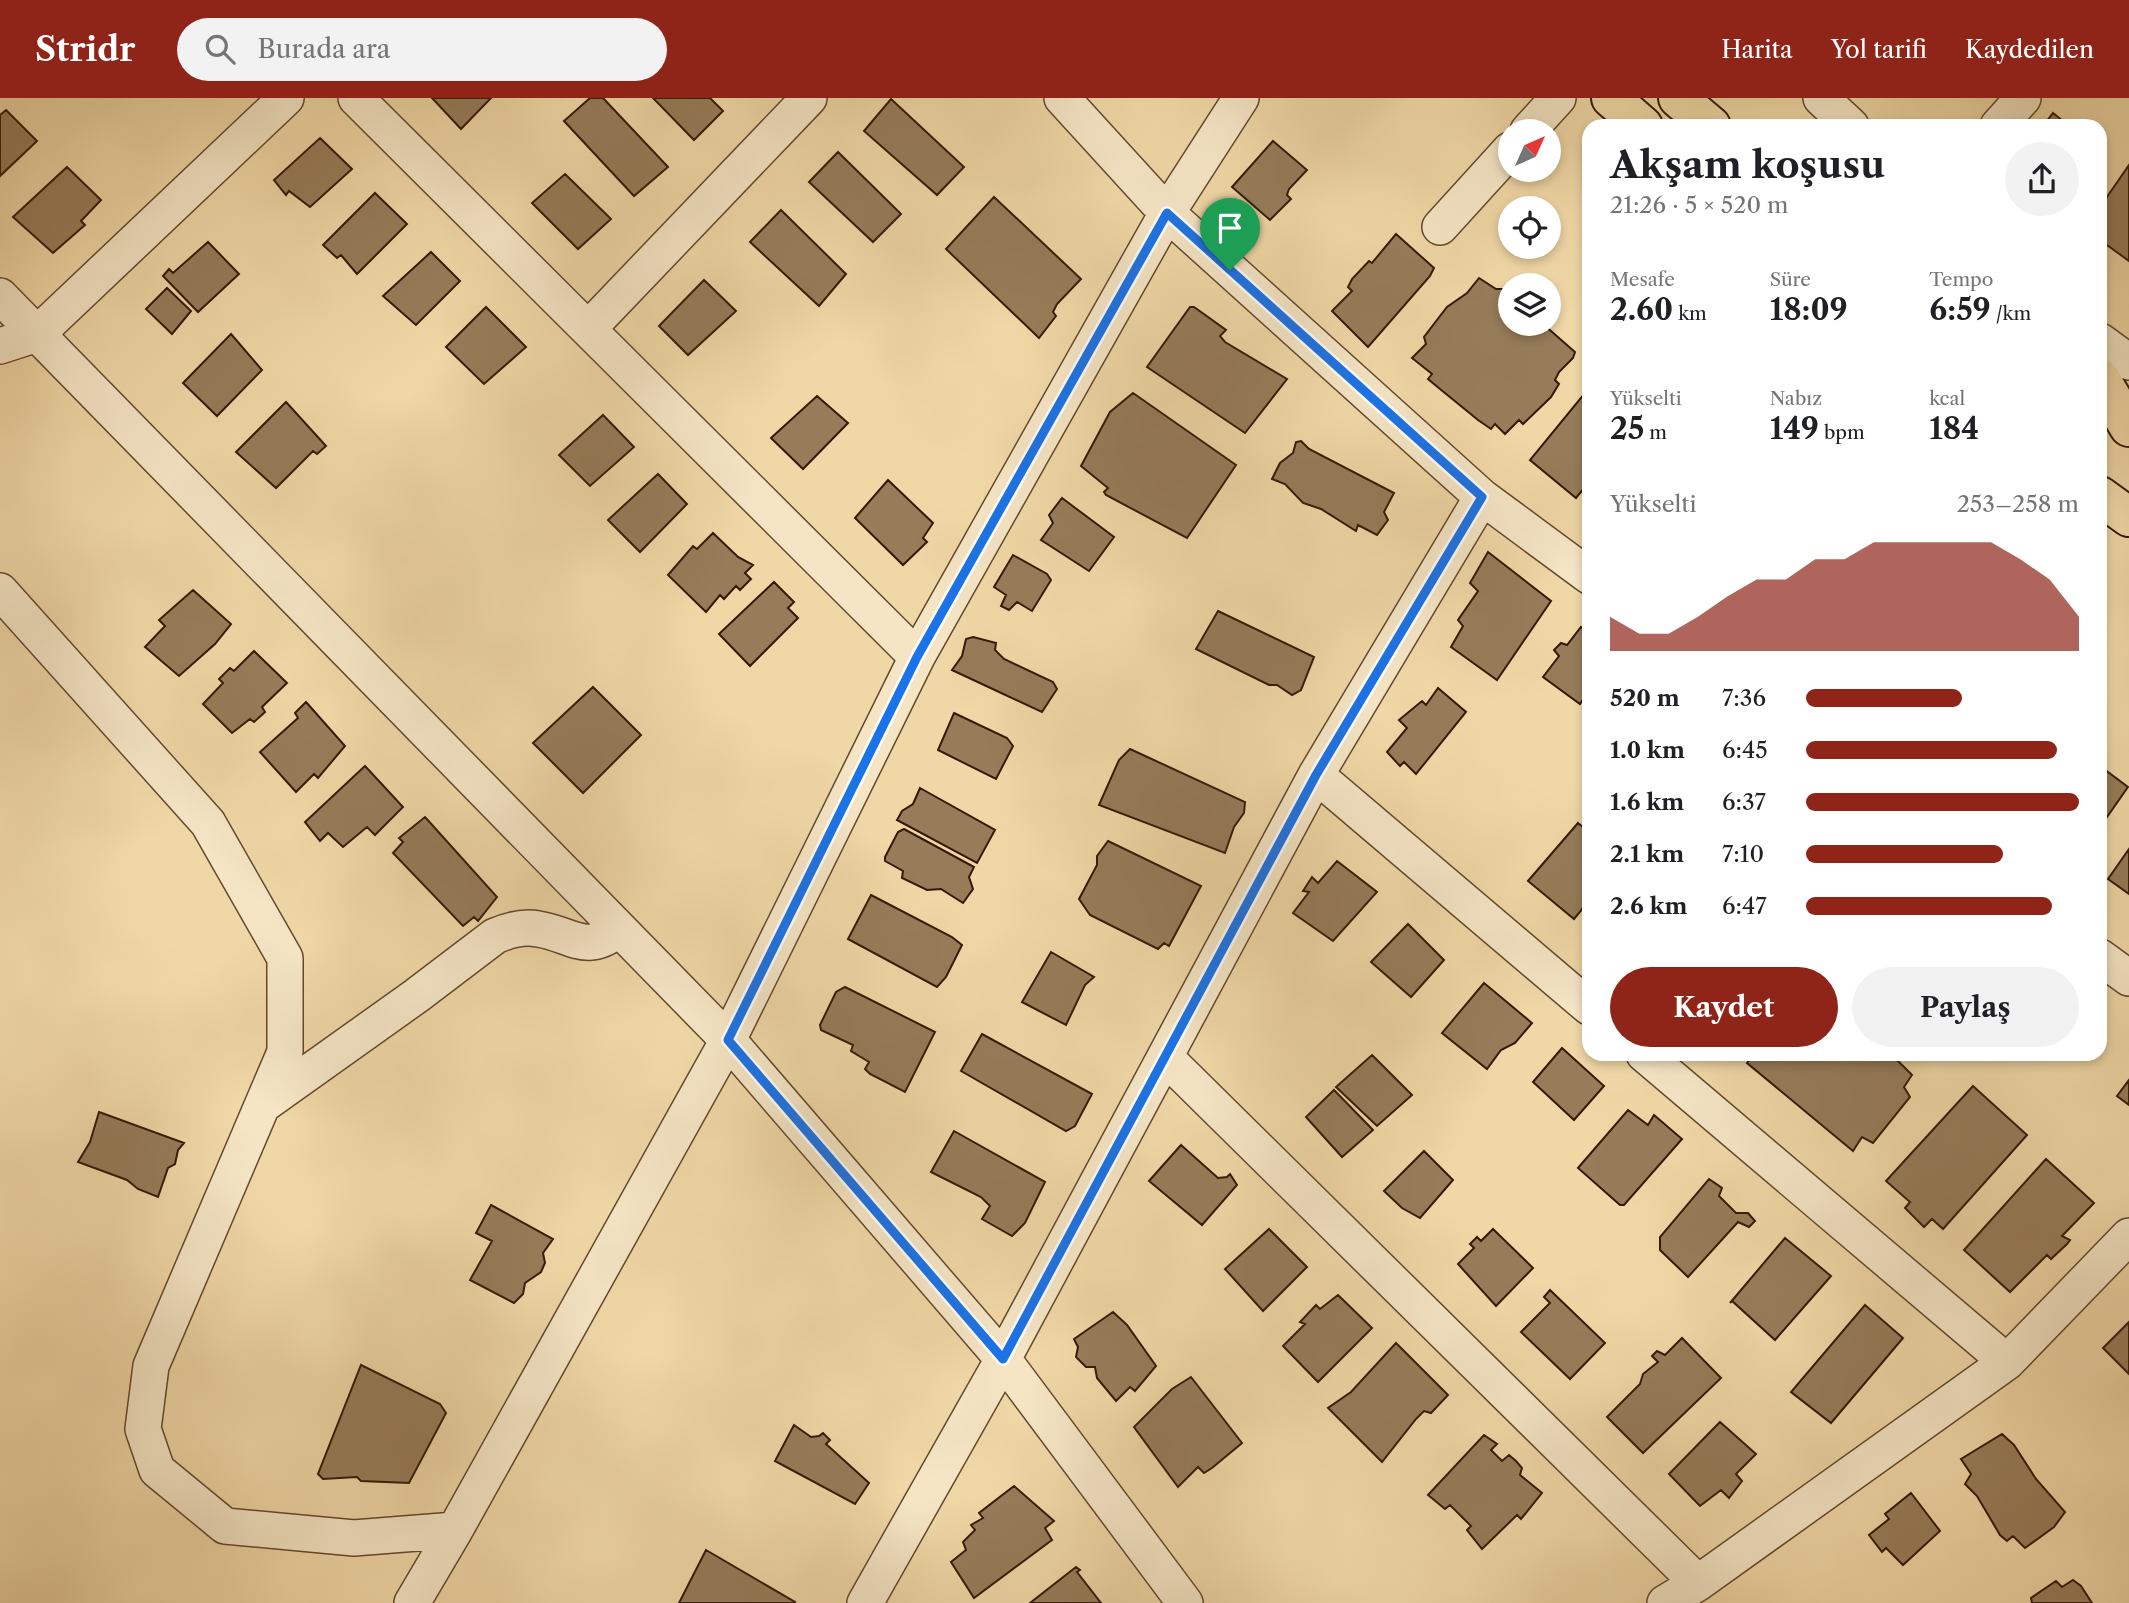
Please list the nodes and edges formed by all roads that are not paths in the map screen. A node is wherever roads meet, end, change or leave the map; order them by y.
1 (286, 98) edge
2 (356, 98) edge
3 (809, 98) edge
4 (1062, 98) edge
5 (1241, 98) edge
6 (1558, 98) edge
7 (1611, 98) edge
8 (1678, 98) edge
9 (1821, 98) edge
10 (2023, 98) edge
11 (1539, 119) edge
12 (1635, 119) edge
13 (1703, 119) edge
14 (1844, 119) edge
15 (2004, 119) edge
16 (1498, 163) edge
17 (1167, 213) junction
18 (1440, 227) dead end
19 (0, 296) edge
20 (588, 329) junction
21 (37, 334) junction
22 (0, 346) edge
23 (2107, 346) edge
24 (2129, 362) edge
25 (2107, 390) edge
26 (2129, 427) edge
27 (2107, 431) edge
28 (2129, 446) edge
29 (1482, 497) junction
30 (2107, 501) edge
31 (2129, 517) edge
32 (1582, 571) edge
33 (0, 591) edge
34 (917, 657) junction
35 (1316, 775) junction
36 (619, 929) junction
37 (2107, 962) edge
38 (2129, 978) edge
39 (1582, 1001) edge
40 (728, 1040) junction
41 (1165, 1056) junction
42 (1652, 1061) edge
43 (262, 1105) junction
44 (2129, 1236) edge
45 (1003, 1359) junction
46 (2007, 1362) junction
47 (455, 1531) junction
48 (1698, 1583) junction
49 (412, 1603) edge
50 (865, 1603) edge
51 (1185, 1603) edge
52 (1665, 1603) edge

1 - 21 street
2 - 20 street
3 - 20 street
4 - 17 street
5 - 17 street
6 - 11 street
7 - 12 highway
8 - 13 highway
9 - 14 street
10 - 15 street
16 - 18 street
17 - 29 street
17 - 34 street
19 - 21 street
20 - 34 street
21 - 22 street
21 - 36 street
23 - 24 street
25 - 26 highway
27 - 28 highway
29 - 32 street
29 - 35 street
30 - 31 highway
33 - 43 street
34 - 40 street
35 - 39 street
35 - 41 street
36 - 40 street
36 - 43 street
37 - 38 street
40 - 45 street
40 - 47 street
41 - 45 street
41 - 48 street
42 - 46 street
43 - 47 street
44 - 46 street
45 - 50 street
45 - 51 street
46 - 48 street
47 - 49 street
48 - 52 street

